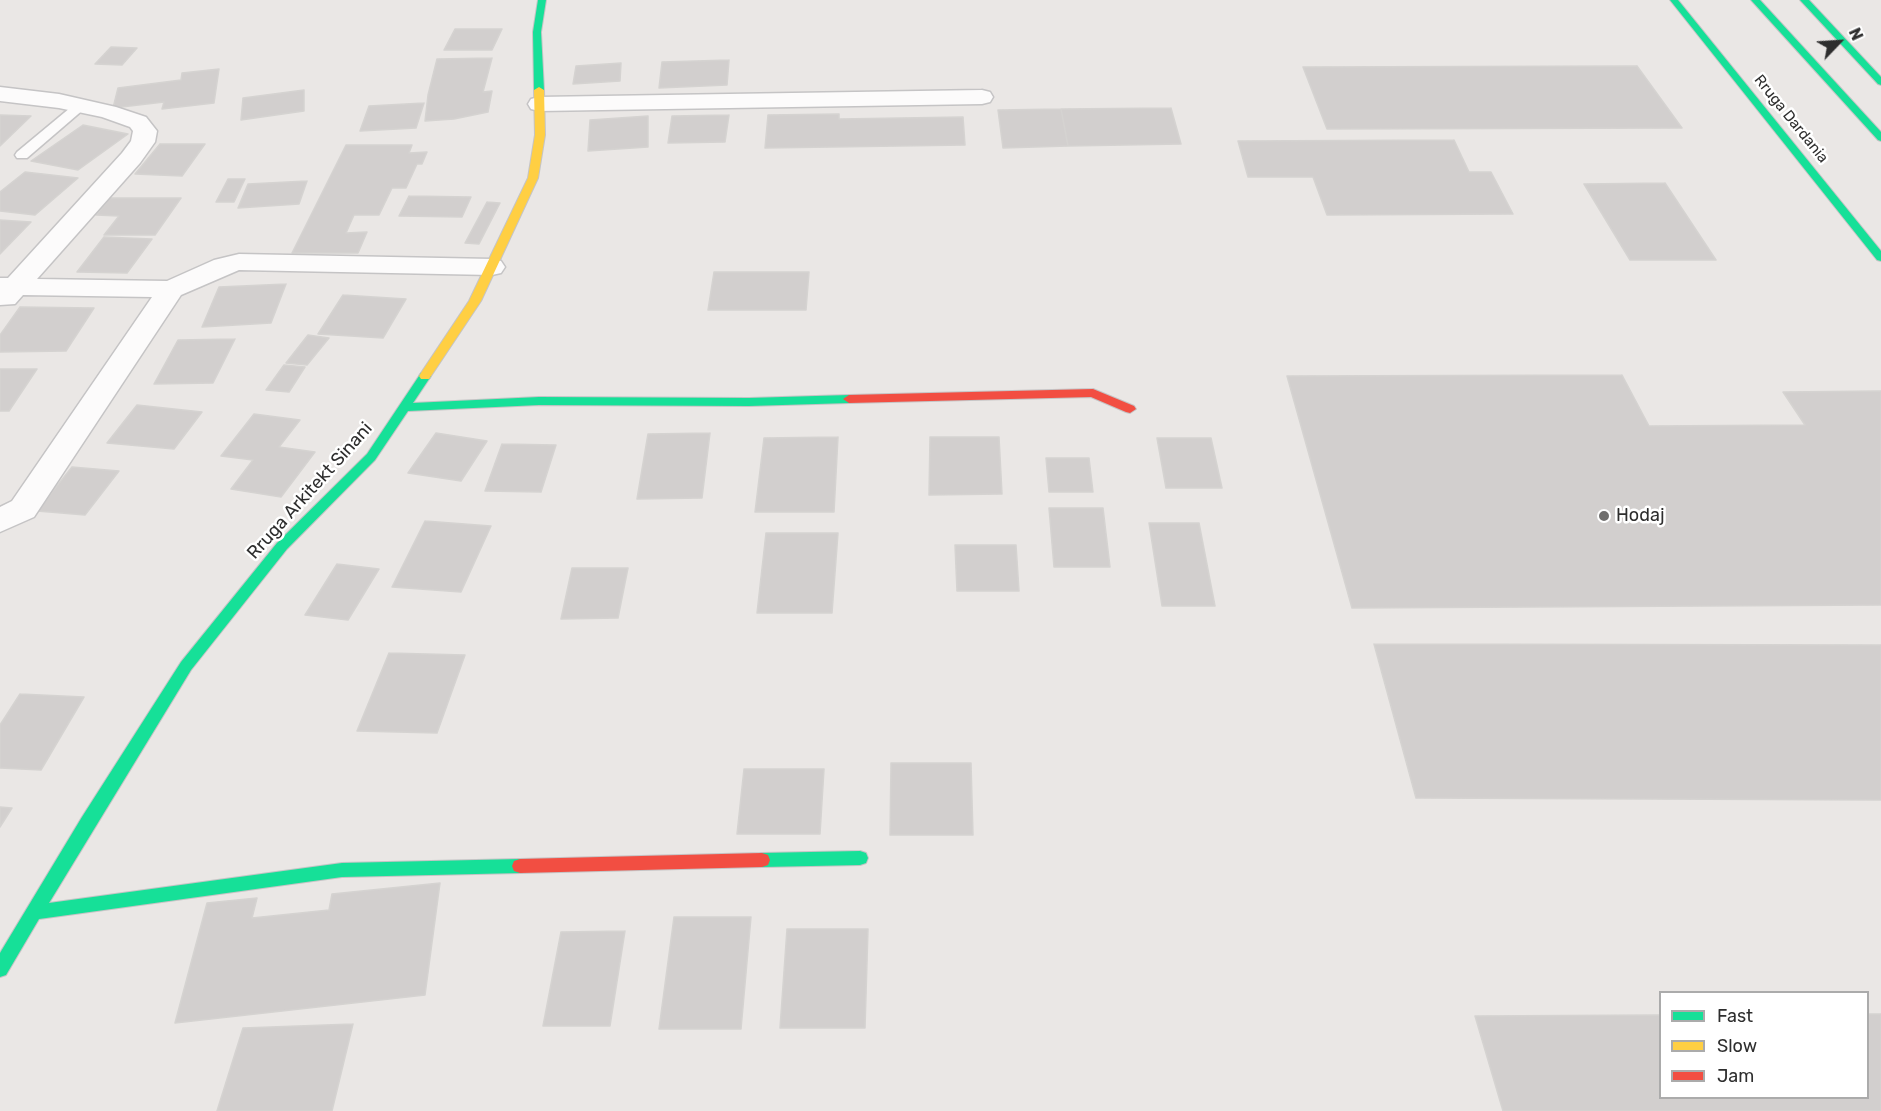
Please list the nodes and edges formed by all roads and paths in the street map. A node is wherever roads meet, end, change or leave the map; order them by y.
1 (542, 0) edge
2 (1674, 0) edge
3 (1755, 0) edge
4 (1804, 0) edge
5 (1881, 82) edge
6 (0, 94) edge
7 (982, 97) dead end
8 (539, 104) junction
9 (80, 106) junction
10 (1881, 138) edge
11 (22, 155) dead end
12 (1881, 258) edge
13 (492, 267) junction
14 (171, 290) junction
15 (4, 292) edge
16 (406, 407) junction
17 (1130, 409) dead end
18 (0, 521) edge
19 (860, 858) dead end
20 (34, 912) junction
21 (0, 969) edge

1 - 8 main road, Rruga Arkitekt Sinani
2 - 12 main road, Rruga Dardania
3 - 10 main road
4 - 5 main road
6 - 9 street
7 - 8 street
8 - 13 main road, Rruga Arkitekt Sinani
9 - 11 lane
9 - 15 street
13 - 14 street
13 - 16 main road, Rruga Arkitekt Sinani
14 - 15 street
14 - 18 street
16 - 17 main road
16 - 20 main road, Rruga Arkitekt Sinani
19 - 20 main road
20 - 21 main road, Rruga Arkitekt Sinani

